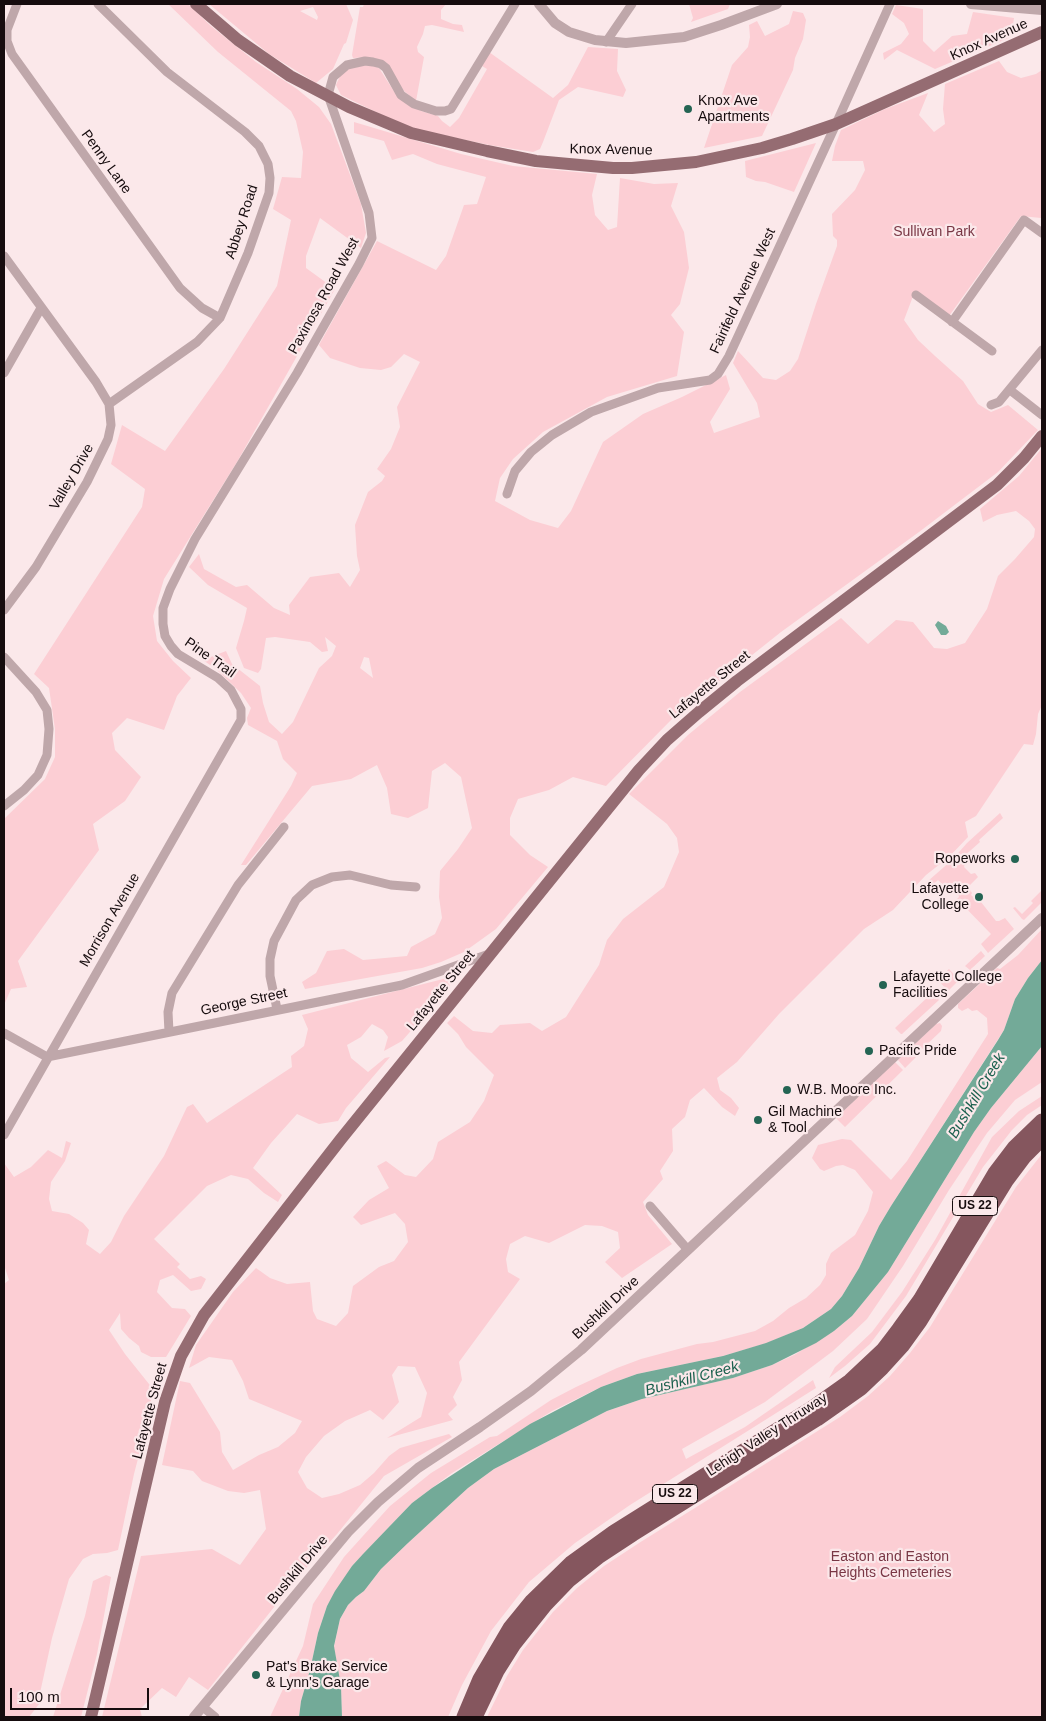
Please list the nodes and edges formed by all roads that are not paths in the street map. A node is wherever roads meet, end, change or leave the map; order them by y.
1 (16, 4) edge
2 (98, 4) edge
3 (196, 4) edge
4 (515, 4) edge
5 (539, 4) edge
6 (632, 4) edge
7 (774, 4) edge
8 (890, 4) edge
9 (971, 4) edge
10 (1008, 5) edge
11 (1042, 10) edge
12 (1042, 32) edge
13 (606, 42) junction
14 (328, 96) junction
15 (836, 124) junction
16 (1042, 233) edge
17 (4, 256) edge
18 (916, 295) dead end
19 (41, 308) junction
20 (220, 318) junction
21 (952, 322) junction
22 (1042, 350) edge
23 (992, 351) dead end
24 (4, 373) edge
25 (1010, 390) junction
26 (109, 404) junction
27 (991, 405) dead end
28 (1042, 415) edge
29 (1042, 436) edge
30 (507, 494) dead end
31 (170, 589) joint
32 (4, 610) edge
33 (4, 657) edge
34 (241, 720) joint
35 (4, 806) edge
36 (284, 827) dead end
37 (416, 887) dead end
38 (1042, 918) edge
39 (492, 953) junction
40 (278, 1009) junction
41 (169, 1032) junction
42 (4, 1033) edge
43 (47, 1057) junction
44 (1042, 1121) edge
45 (4, 1134) edge
46 (1042, 1139) edge
47 (650, 1206) dead end
48 (688, 1250) junction
49 (203, 1707) junction
50 (91, 1717) edge
51 (194, 1717) edge
52 (216, 1717) edge
53 (464, 1717) edge
54 (475, 1717) edge

1 - 20 street, Penny Lane
2 - 20 street, Abbey Road
3 - 14 main road, Knox Avenue
4 - 14 street
5 - 13 street
6 - 13 street
7 - 13 street
8 - 15 street, Fairifeld Avenue West
9 - 10 street
10 - 11 street
12 - 15 main road, Knox Avenue
14 - 15 main road, Knox Avenue
14 - 31 street, Paxinosa Road West
15 - 30 street, Fairifeld Avenue West
16 - 21 street
17 - 19 street, Valley Drive
18 - 21 street
19 - 24 street
19 - 26 street, Valley Drive
20 - 26 street, Abbey Road
21 - 23 street
22 - 25 street
25 - 27 street
25 - 28 street
26 - 32 street, Valley Drive
29 - 39 main road, Lafayette Street
31 - 34 street, Pine Trail
33 - 35 street
34 - 43 street, Morrison Avenue
36 - 41 street
37 - 40 street
38 - 48 street, Bushkill Drive
39 - 40 street, George Street
39 - 50 main road, Lafayette Street
40 - 41 street, George Street
41 - 43 street, George Street
42 - 43 street
43 - 45 street, Morrison Avenue
44 - 53 highway, Lehigh Valley Thruway / US 22
46 - 54 highway, Lehigh Valley Thruway / US 22
47 - 48 street
48 - 49 street, Bushkill Drive
49 - 51 street, Bushkill Drive
49 - 52 street

